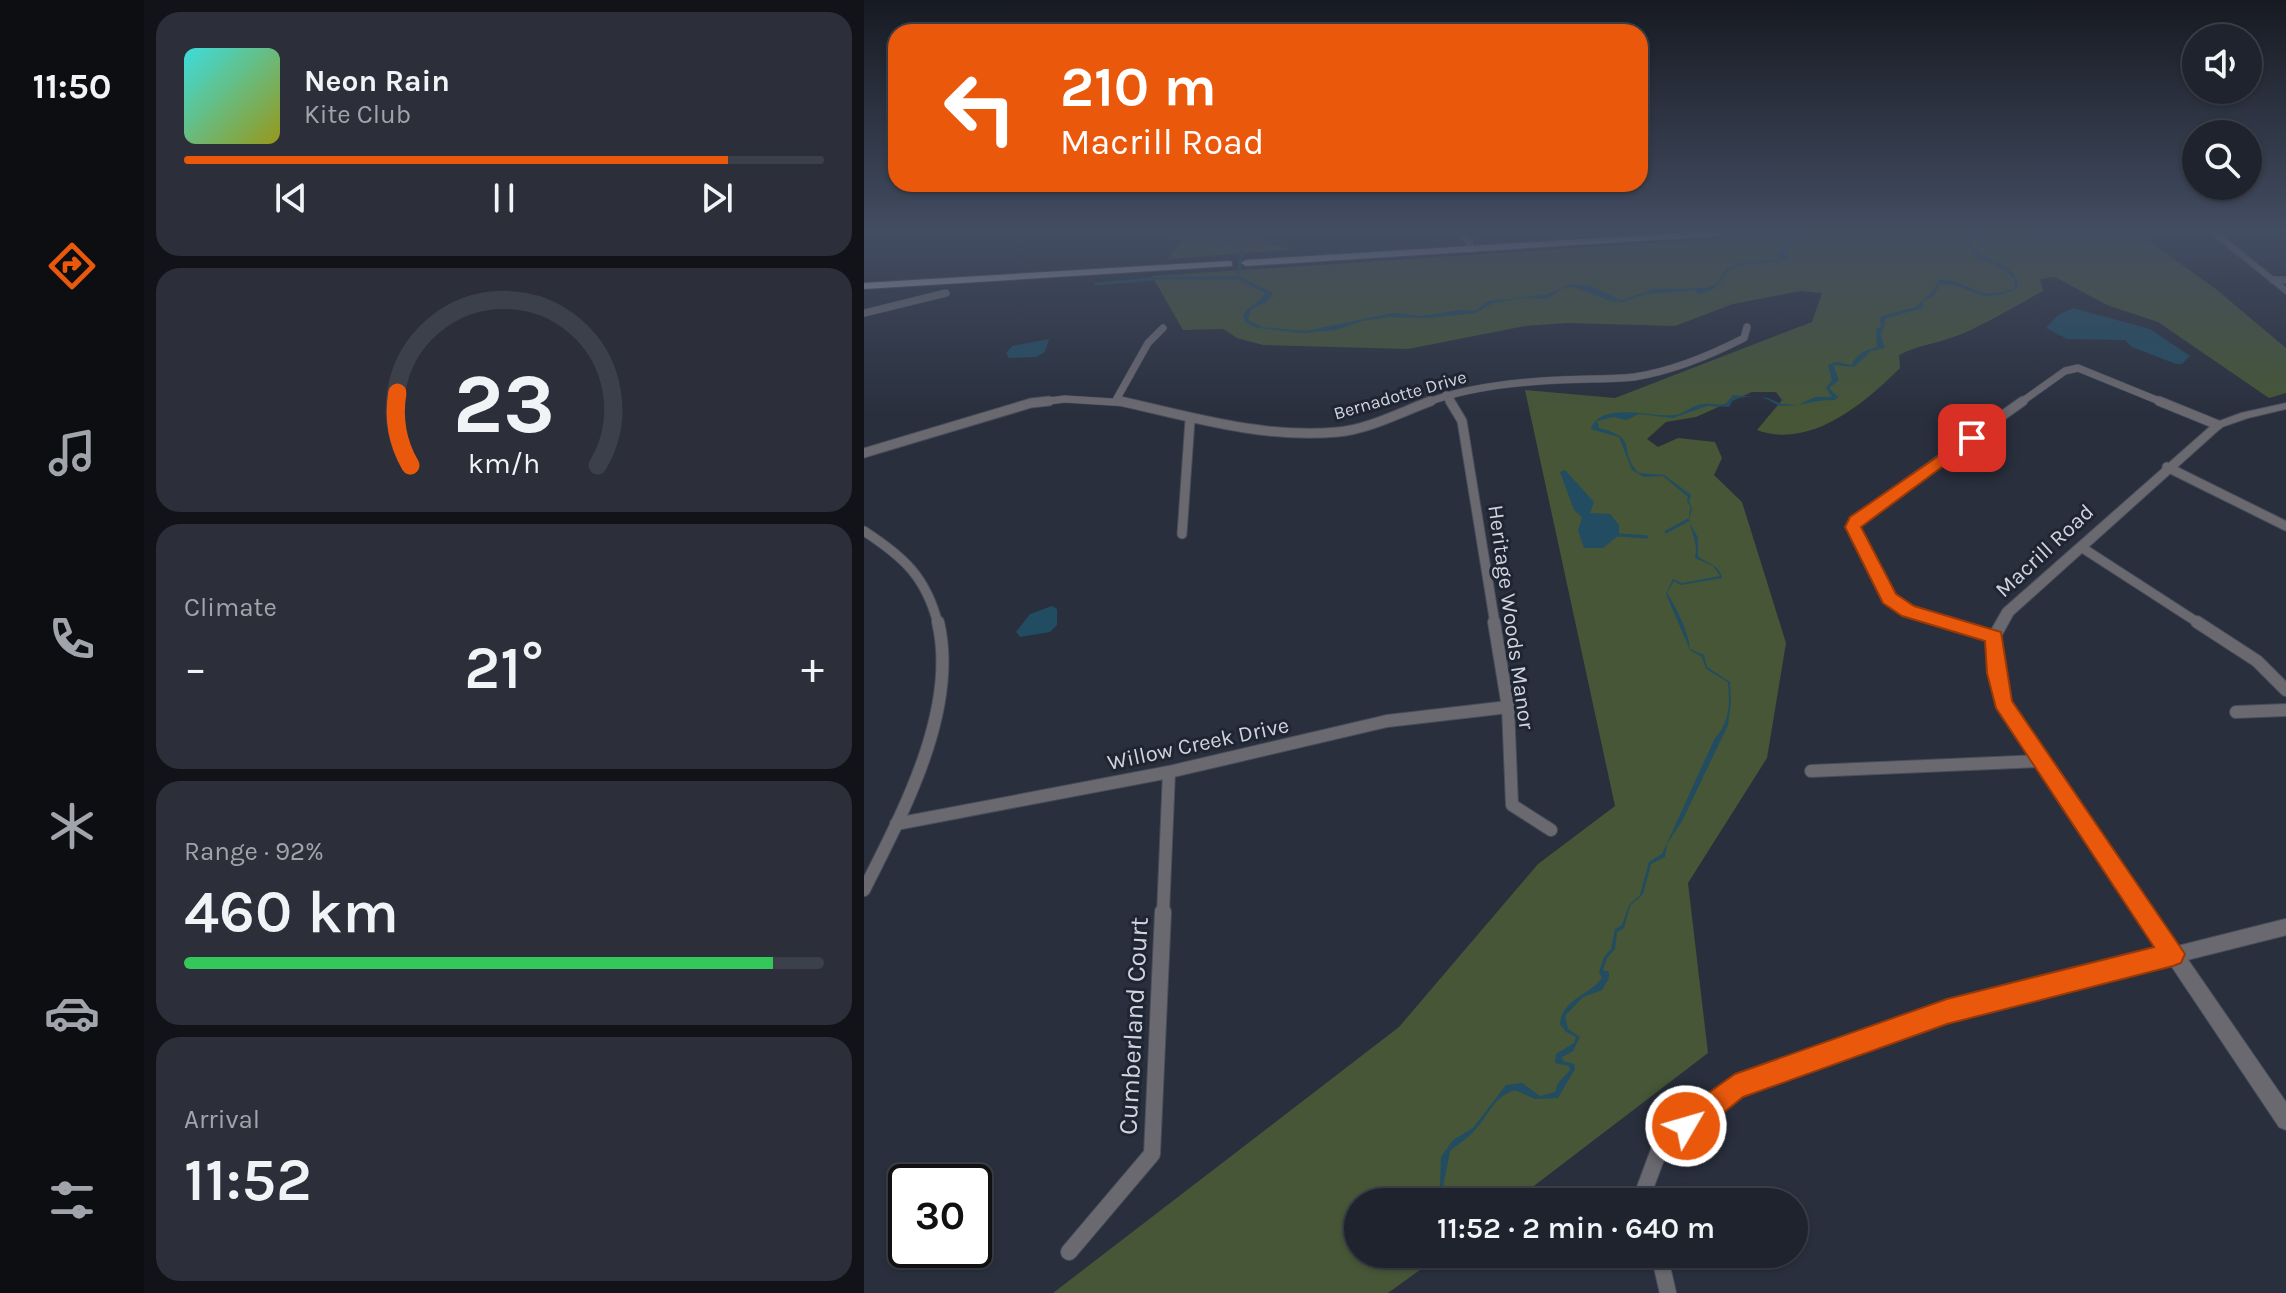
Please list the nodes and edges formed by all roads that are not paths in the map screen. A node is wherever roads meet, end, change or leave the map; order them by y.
1 (945, 293) edge
2 (864, 313) edge
3 (1747, 327) dead end
4 (1163, 328) dead end
5 (1446, 395) junction
6 (1116, 400) junction
7 (2286, 406) edge
8 (1190, 420) junction
9 (2218, 425) junction
10 (864, 453) edge
11 (2167, 467) junction
12 (2286, 526) edge
13 (864, 531) edge
14 (1182, 534) dead end
15 (2081, 547) junction
16 (1994, 637) junction
17 (2286, 690) edge
18 (1508, 707) junction
19 (2286, 710) edge
20 (2236, 712) dead end
21 (2040, 761) junction
22 (1811, 771) dead end
23 (1169, 772) junction
24 (896, 824) junction
25 (1551, 830) dead end
26 (864, 890) edge
27 (2286, 927) edge
28 (2173, 954) junction
29 (2286, 1120) edge
30 (1645, 1188) edge
31 (1069, 1252) dead end
32 (1662, 1268) edge
33 (1668, 1293) edge

1 - 2 street
3 - 5 street, Bernadotte Drive
4 - 6 street
5 - 8 street, Bernadotte Drive
5 - 18 street, Heritage Woods Manor
6 - 8 street, Bernadotte Drive
6 - 10 street, Bernadotte Drive
7 - 9 street, Macrill Road
8 - 14 street
9 - 11 street, Macrill Road
9 - 16 street
11 - 12 street
11 - 15 street, Macrill Road
13 - 24 street
15 - 16 street, Macrill Road
15 - 17 street
16 - 21 street
18 - 23 street, Willow Creek Drive
18 - 25 street, Heritage Woods Manor
19 - 20 street
21 - 22 street
21 - 28 street
23 - 24 street, Willow Creek Drive
23 - 31 street, Cumberland Court
24 - 26 street
27 - 28 street
28 - 29 street
28 - 30 street
32 - 33 street

